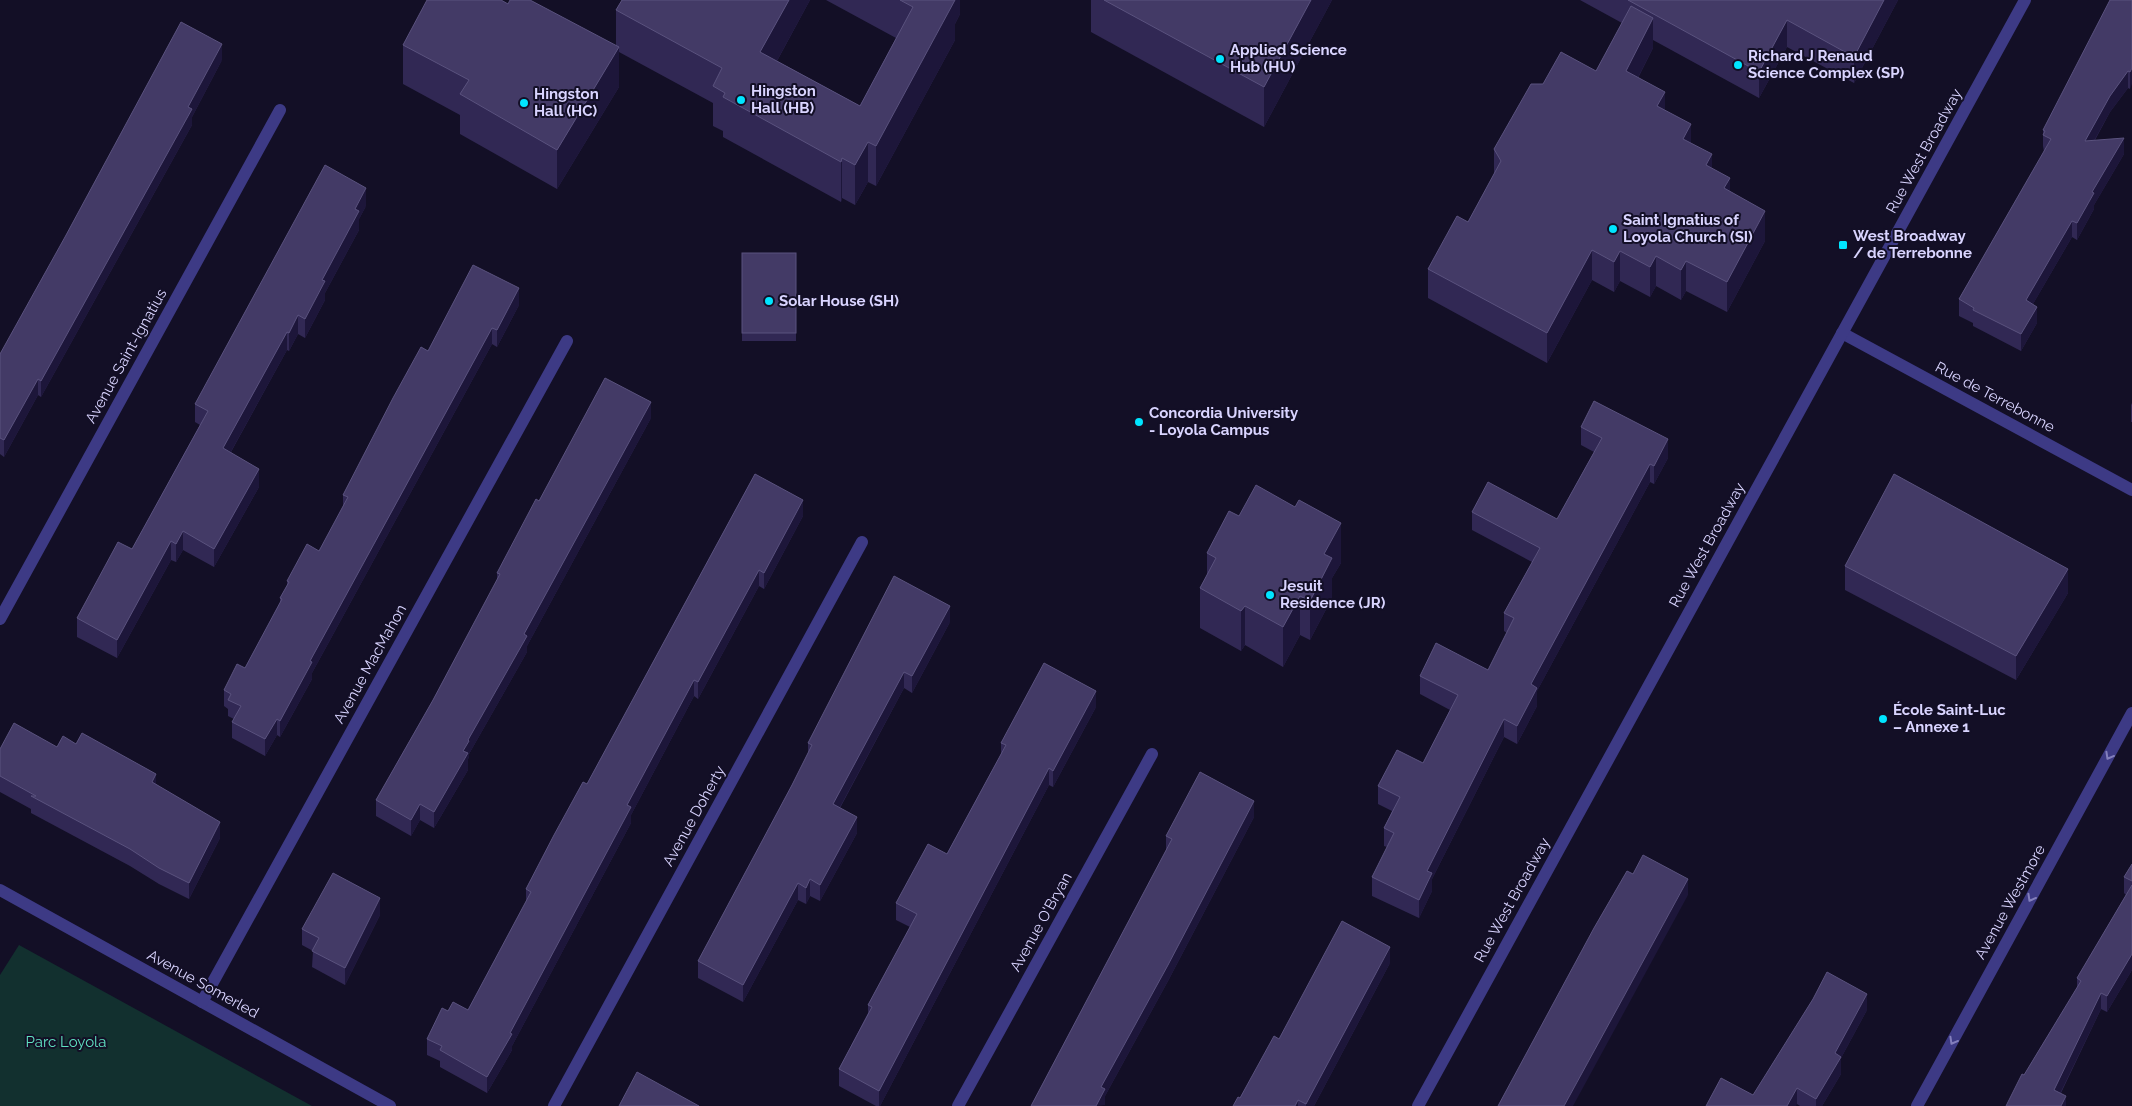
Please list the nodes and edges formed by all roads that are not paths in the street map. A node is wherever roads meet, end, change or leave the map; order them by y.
1 (2025, 0) edge
2 (280, 110) dead end
3 (1842, 333) junction
4 (567, 341) dead end
5 (2132, 490) edge
6 (862, 542) dead end
7 (0, 619) edge
8 (2132, 713) edge
9 (1152, 754) dead end
10 (0, 890) edge
11 (202, 1002) junction
12 (390, 1106) edge
13 (554, 1106) edge
14 (958, 1106) edge
15 (1418, 1106) edge
16 (1917, 1106) edge

1 - 3 street, Rue West Broadway
2 - 7 street, Avenue Saint-Ignatius
3 - 5 street, Rue de Terrebonne
3 - 15 street, Rue West Broadway
4 - 11 street, Avenue MacMahon
6 - 13 street, Avenue Doherty
8 -> 16 street, Avenue Westmore
9 - 14 street, Avenue O'Bryan
10 - 11 street, Avenue Somerled
11 - 12 street, Avenue Somerled

